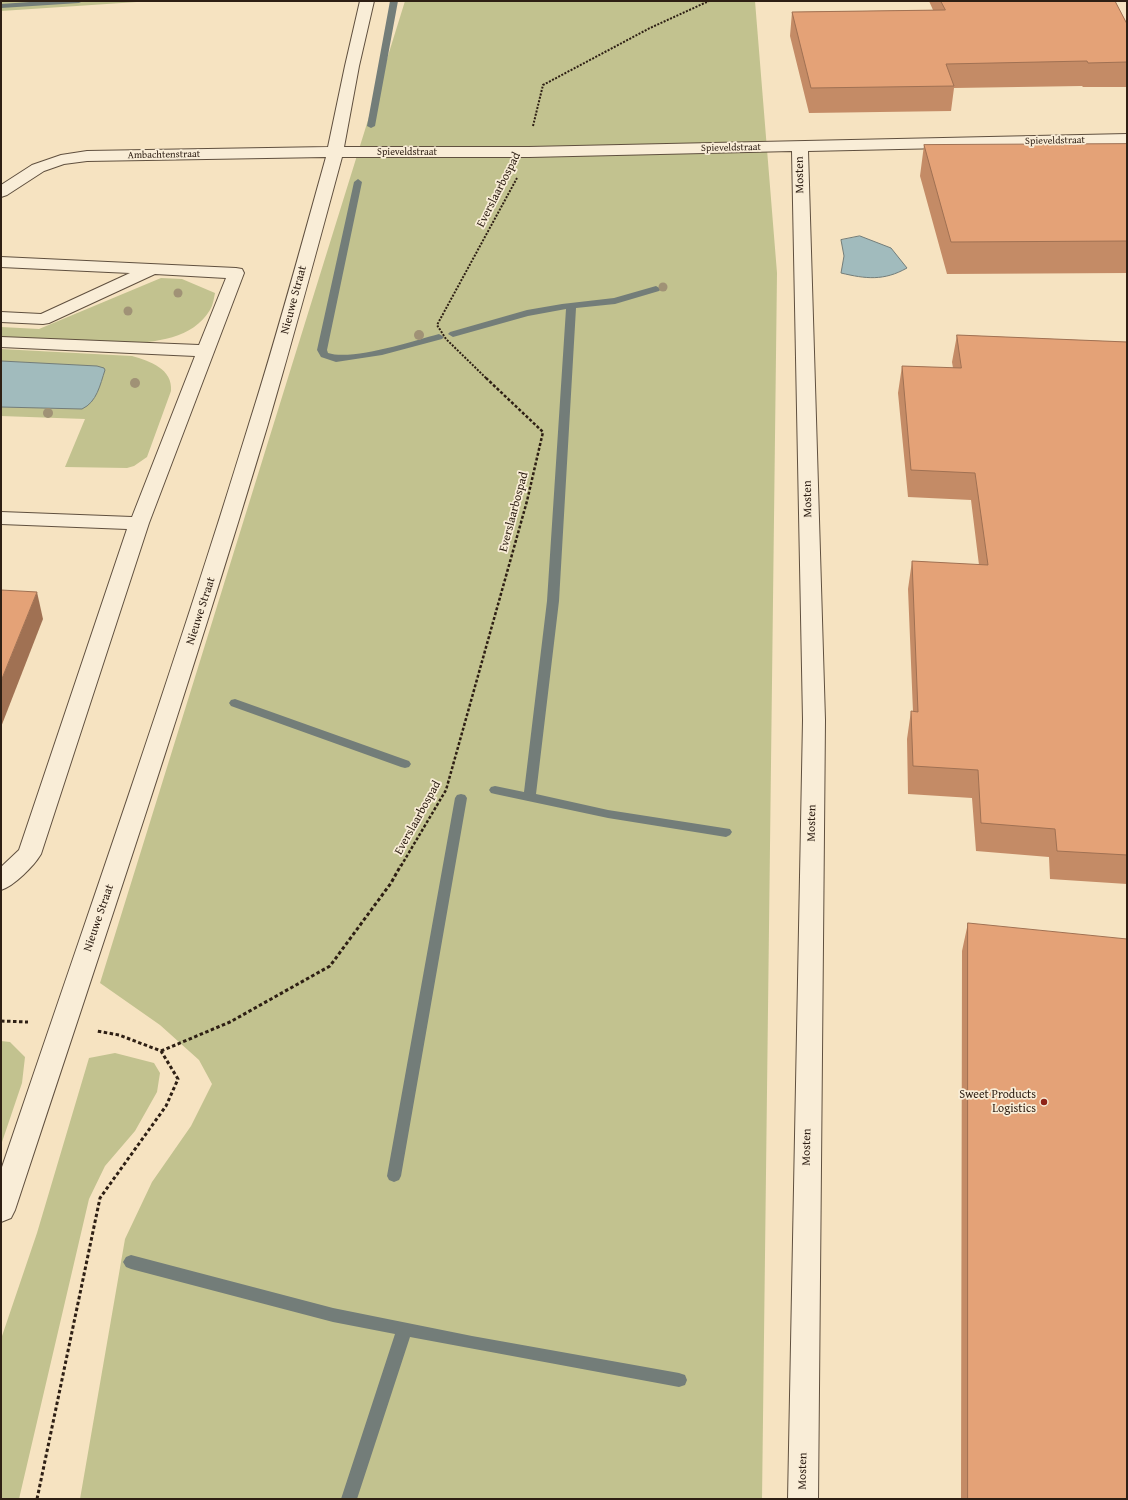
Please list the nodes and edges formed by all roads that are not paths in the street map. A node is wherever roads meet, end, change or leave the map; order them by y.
1 (367, 1) edge
2 (1127, 139) edge
3 (800, 147) junction
4 (335, 152) junction
5 (1, 192) edge
6 (1, 262) edge
7 (156, 268) junction
8 (1, 317) edge
9 (1, 342) edge
10 (205, 351) junction
11 (1, 518) edge
12 (139, 523) junction
13 (1, 881) edge
14 (1, 1210) edge
15 (803, 1499) edge

1 - 4 street, Nieuwe Straat
2 - 3 street, Spieveldstraat
3 - 4 street, Spieveldstraat
3 - 15 street, Mosten
4 - 5 street, Ambachtenstraat
4 - 14 street, Nieuwe Straat
6 - 7 street
7 - 8 street
7 - 10 street
9 - 10 street
10 - 12 street
11 - 12 street
12 - 13 street

